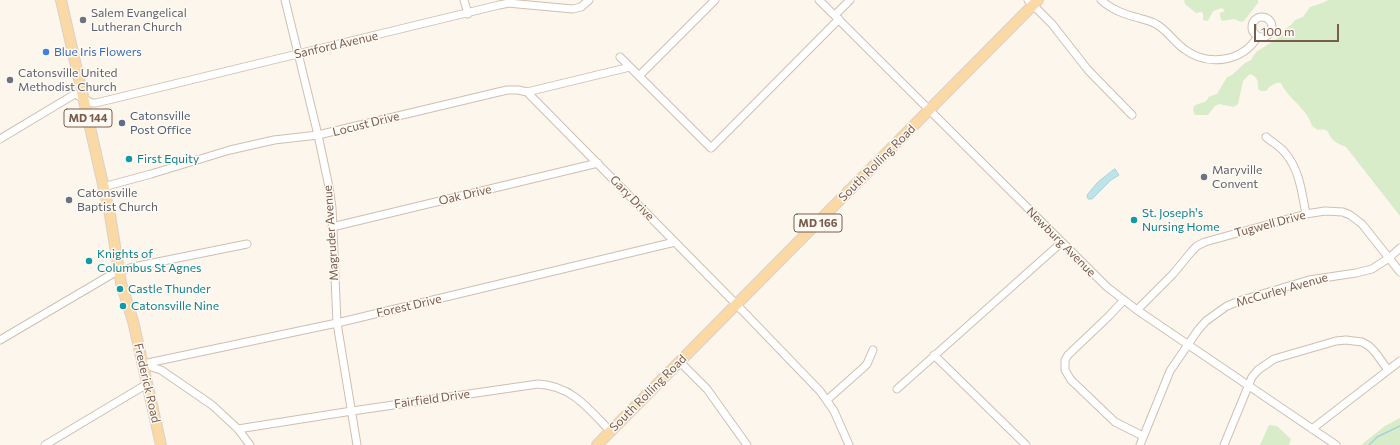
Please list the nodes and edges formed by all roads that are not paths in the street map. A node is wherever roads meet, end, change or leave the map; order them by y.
1 (61, 0) edge
2 (285, 0) edge
3 (464, 0) edge
4 (589, 0) edge
5 (715, 0) edge
6 (819, 0) edge
7 (850, 0) edge
8 (1101, 0) edge
9 (1033, 2) edge
10 (468, 14) junction
11 (837, 17) junction
12 (1258, 36) dead end
13 (298, 54) junction
14 (620, 57) dead end
15 (630, 67) junction
16 (639, 76) junction
17 (527, 92) junction
18 (83, 98) junction
19 (929, 110) junction
20 (1132, 115) dead end
21 (318, 135) junction
22 (1266, 138) dead end
23 (0, 139) edge
24 (598, 164) junction
25 (103, 187) junction
26 (1306, 214) junction
27 (332, 227) junction
28 (675, 242) junction
29 (1062, 242) junction
30 (247, 244) dead end
31 (1400, 248) edge
32 (1389, 258) junction
33 (122, 270) junction
34 (1400, 272) edge
35 (1123, 301) junction
36 (737, 305) junction
37 (1137, 310) junction
38 (337, 323) junction
39 (0, 340) edge
40 (1188, 344) junction
41 (873, 350) dead end
42 (934, 355) junction
43 (679, 361) junction
44 (1400, 361) edge
45 (143, 364) junction
46 (1388, 370) junction
47 (147, 384) junction
48 (1248, 385) junction
49 (897, 389) dead end
50 (827, 400) junction
51 (352, 411) junction
52 (238, 429) junction
53 (1312, 429) junction
54 (610, 431) junction
55 (1143, 436) junction
56 (45, 445) edge
57 (161, 445) edge
58 (250, 445) edge
59 (357, 445) edge
60 (597, 445) edge
61 (747, 445) edge
62 (849, 445) edge
63 (1026, 445) edge
64 (1140, 445) edge
65 (1224, 445) edge
66 (1336, 445) edge

1 - 18 main road, Frederick Road / MD 144
2 - 13 street, Magruder Avenue
3 - 10 street
4 - 10 street, Sanford Avenue
5 - 16 street
6 - 11 street, Newburg Avenue
7 - 11 street
8 - 12 street
9 - 19 main road, South Rolling Road / MD 166
9 - 20 street
10 - 13 street, Sanford Avenue
11 - 16 street
11 - 19 street, Newburg Avenue
13 - 18 street, Sanford Avenue
13 - 21 street, Magruder Avenue
14 - 15 street
15 - 16 street
15 - 17 street, Locust Drive
17 - 21 street, Locust Drive
17 - 24 street, Gary Drive
18 - 23 street, Sanford Avenue
18 - 25 main road, Frederick Road / MD 144
19 - 29 street, Newburg Avenue
19 - 36 main road, South Rolling Road / MD 166
21 - 25 street, Locust Drive
21 - 27 street, Magruder Avenue
22 - 26 street
24 - 27 street, Oak Drive
24 - 28 street, Gary Drive
25 - 33 main road, Frederick Road / MD 144
26 - 32 street, Tugwell Drive
26 - 37 street, Tugwell Drive
27 - 38 street, Magruder Avenue
28 - 36 street, Gary Drive
28 - 38 street, Forest Drive
29 - 35 street, Newburg Avenue
29 - 42 street
30 - 33 street
31 - 32 street, McCurley Avenue
32 - 34 street, Tugwell Drive
32 - 40 street, McCurley Avenue
33 - 39 street
33 - 45 main road, Frederick Road / MD 144
35 - 37 street, Newburg Avenue
35 - 55 street
36 - 43 main road, South Rolling Road / MD 166
36 - 50 street, Gary Drive
37 - 40 street, Newburg Avenue
38 - 45 street, Forest Drive
38 - 51 street, Magruder Avenue
40 - 48 street, Newburg Avenue
40 - 55 street, McCurley Avenue
41 - 50 street
42 - 49 street
42 - 63 street
43 - 54 main road, South Rolling Road / MD 166
43 - 61 street
44 - 46 street
45 - 47 main road, Frederick Road / MD 144
45 - 52 street
46 - 48 street
46 - 53 street
47 - 56 street
47 - 57 main road, Frederick Road / MD 144
48 - 53 street, Newburg Avenue
48 - 65 street
50 - 62 street, Gary Drive
51 - 52 street, Fairfield Drive
51 - 54 street, Fairfield Drive
51 - 59 street, Magruder Avenue
52 - 58 street
53 - 66 street, Newburg Avenue
54 - 60 main road, South Rolling Road / MD 166
55 - 64 street, McCurley Avenue

